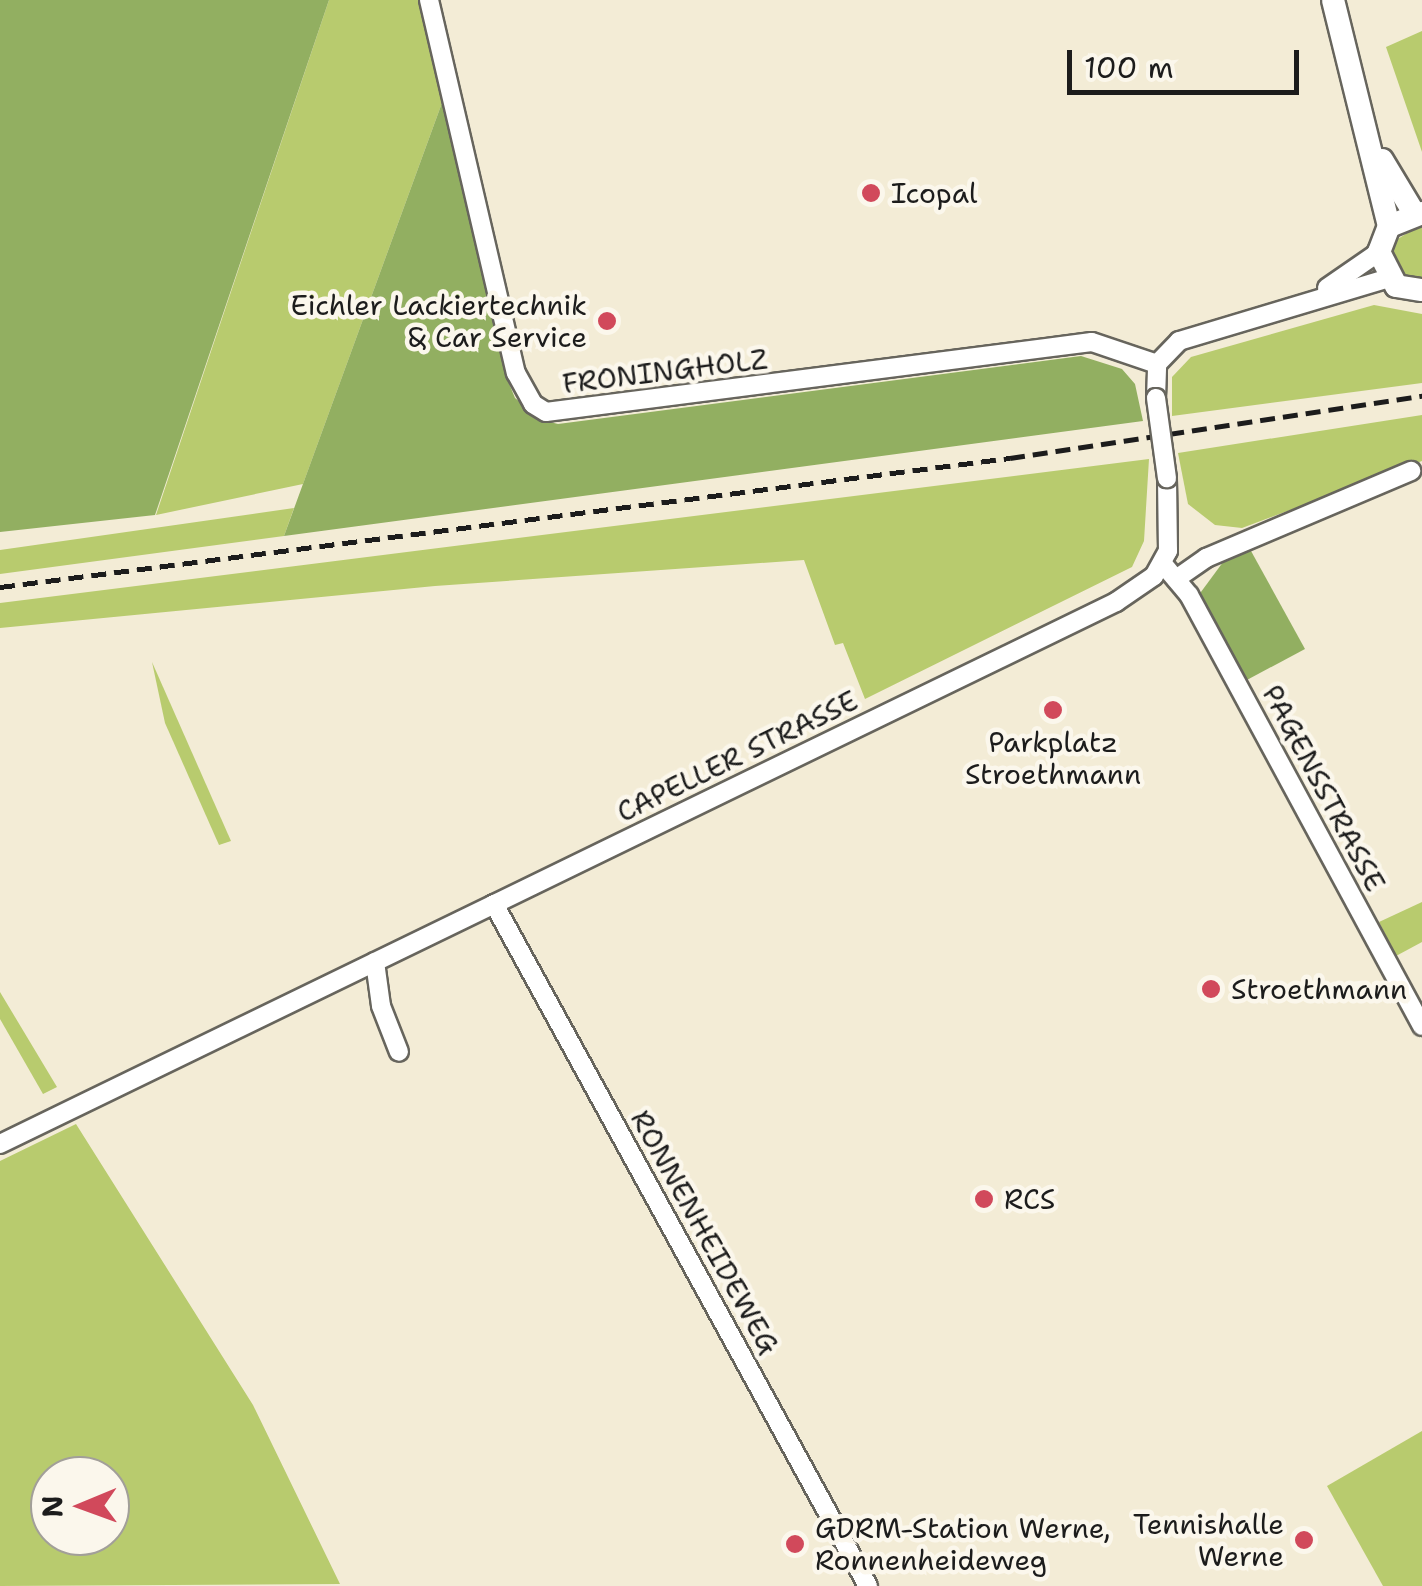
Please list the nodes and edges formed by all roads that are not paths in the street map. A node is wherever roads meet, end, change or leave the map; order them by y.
1 (429, 0) edge
2 (1334, 0) edge
3 (1368, 139) junction
4 (1418, 213) edge
5 (1389, 226) junction
6 (1379, 252) junction
7 (1389, 278) junction
8 (1422, 291) edge
9 (1301, 303) junction
10 (1158, 364) junction
11 (1411, 471) dead end
12 (1163, 564) junction
13 (1176, 579) junction
14 (494, 904) junction
15 (375, 962) junction
16 (1422, 1026) edge
17 (398, 1052) dead end
18 (0, 1144) edge
19 (868, 1586) edge

1 - 10 street, FRONINGHOLZ
2 - 3 main road
3 - 4 main road
3 - 5 main road
4 - 5 main road
5 - 6 main road
6 - 7 main road
6 - 9 street
7 - 8 main road
7 - 9 street
9 - 10 street
10 - 12 street, bridge
11 - 13 street
12 - 13 street, PAGENSSTRASSE
12 - 14 street, CAPELLER STRASSE
13 - 16 street, PAGENSSTRASSE
14 - 15 street, CAPELLER STRASSE
14 - 19 street, RONNENHEIDEWEG
15 - 17 street
15 - 18 street, CAPELLER STRASSE

